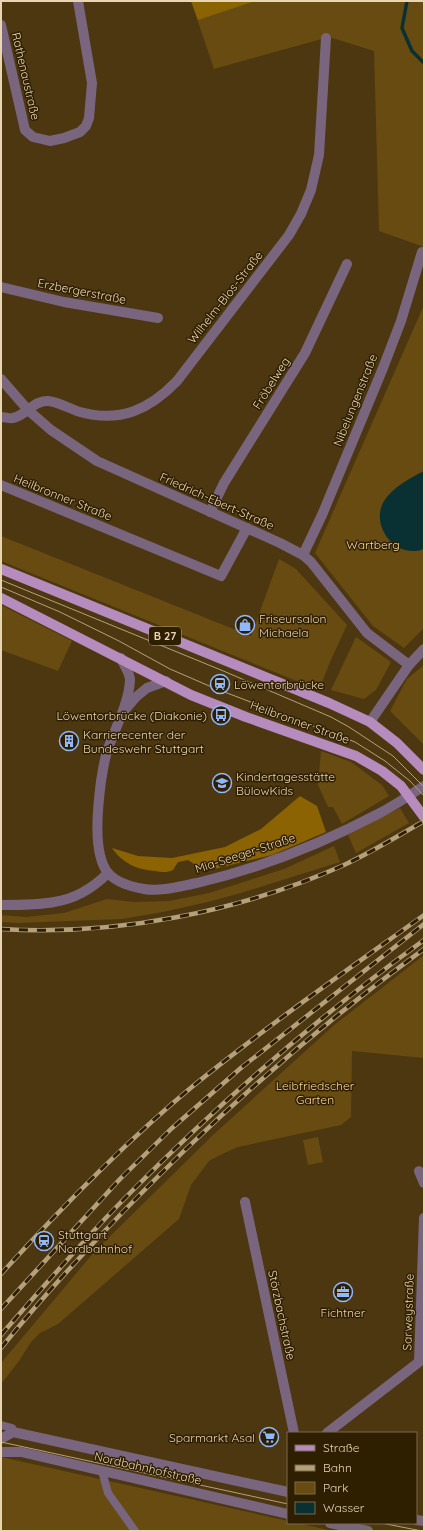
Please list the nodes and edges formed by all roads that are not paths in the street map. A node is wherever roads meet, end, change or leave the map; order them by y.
1 (78, 1) edge
2 (1, 25) edge
3 (326, 38) dead end
4 (422, 252) dead end
5 (347, 264) dead end
6 (1, 287) edge
7 (158, 318) dead end
8 (1, 379) edge
9 (28, 410) junction
10 (1, 416) edge
11 (1, 485) edge
12 (210, 512) junction
13 (247, 528) junction
14 (303, 555) junction
15 (1, 569) edge
16 (1, 598) edge
17 (424, 649) edge
18 (121, 658) junction
19 (409, 665) junction
20 (166, 681) junction
21 (121, 714) junction
22 (370, 722) junction
23 (424, 770) edge
24 (424, 786) edge
25 (424, 817) edge
26 (108, 873) junction
27 (1, 905) edge
28 (419, 1171) dead end
29 (424, 1182) edge
30 (245, 1202) dead end
31 (424, 1218) edge
32 (1, 1425) edge
33 (12, 1430) junction
34 (294, 1432) edge
35 (328, 1432) edge
36 (1, 1439) edge
37 (1, 1452) edge
38 (102, 1471) junction
39 (287, 1492) edge
40 (287, 1514) edge
41 (335, 1524) edge
42 (135, 1531) edge
43 (368, 1531) edge

1 - 2 street, Rathenaustraße
3 - 9 street, Wilhelm-Blos-Straße
4 - 14 street, Nibelungenstraße
5 - 12 street, Fröbelweg
6 - 7 street, Erzbergerstraße
8 - 9 street, Friedrich-Ebert-Straße
9 - 10 street, Wilhelm-Blos-Straße
9 - 12 street, Friedrich-Ebert-Straße
11 - 13 street, Heilbronner Straße
12 - 13 street, Friedrich-Ebert-Straße
13 - 14 street, Friedrich-Ebert-Straße
14 - 19 street, Friedrich-Ebert-Straße
15 - 22 main road, Heilbronner Straße / B 27
16 - 18 main road, Heilbronner Straße
17 - 19 street
18 - 20 main road, Heilbronner Straße
18 - 21 street
19 - 22 street
20 - 21 street
20 - 25 main road, Heilbronner Straße
21 - 26 street
22 - 23 main road, Heilbronner Straße / B 27
24 - 26 street, Mia-Seeger-Straße
26 - 27 street
28 - 29 street
30 - 34 street, Störzbachstraße
31 - 35 street, Sarweystraße
32 - 33 street, Nordbahnhofstraße
33 - 36 street
33 - 39 street, Nordbahnhofstraße
37 - 38 street, Nordbahnhofstraße
38 - 40 street, Nordbahnhofstraße
38 - 42 street
41 - 43 street

